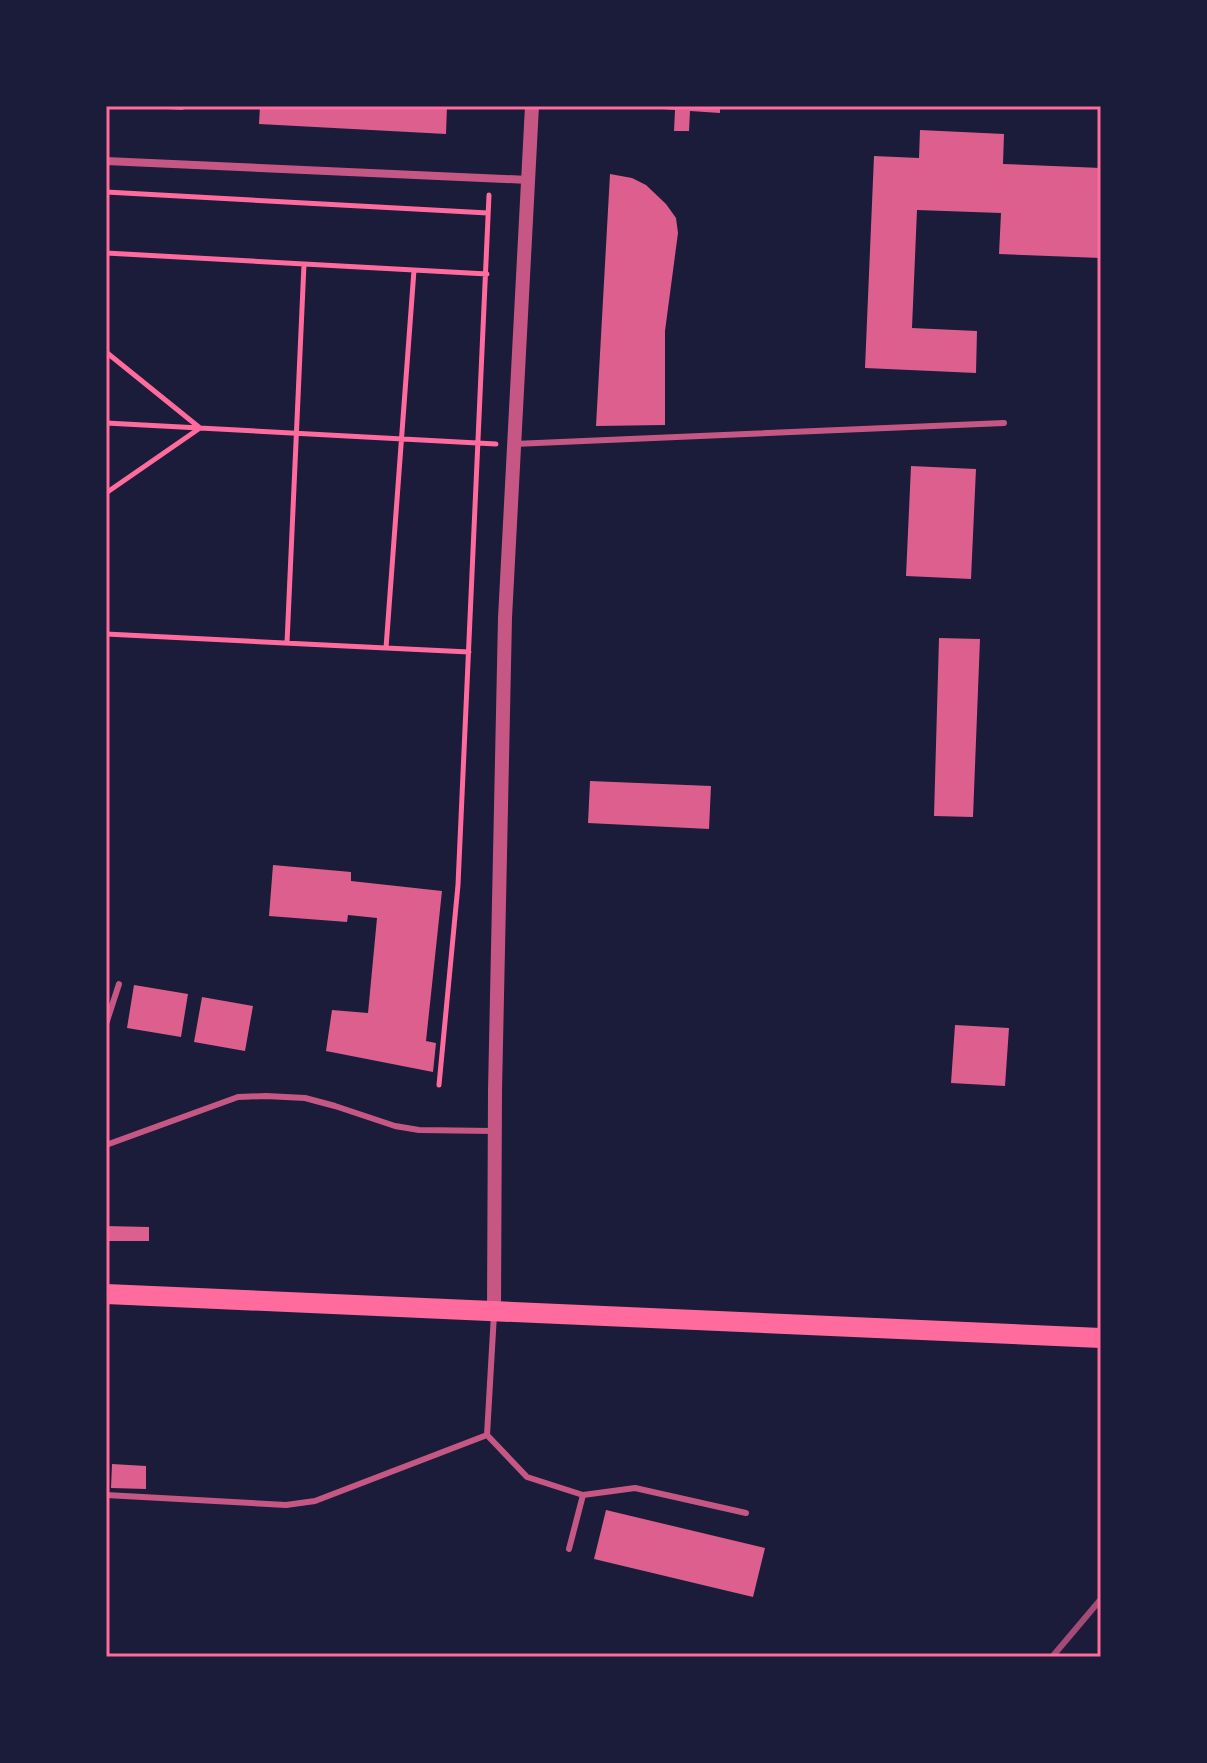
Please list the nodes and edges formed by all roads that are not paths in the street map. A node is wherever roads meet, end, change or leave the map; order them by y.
1 (532, 106) edge
2 (106, 161) edge
3 (529, 180) junction
4 (1004, 423) dead end
5 (514, 444) junction
6 (119, 984) dead end
7 (106, 1024) edge
8 (495, 1131) junction
9 (106, 1145) edge
10 (106, 1294) edge
11 (494, 1310) junction
12 (1101, 1338) edge
13 (487, 1435) junction
14 (106, 1495) edge
15 (583, 1495) junction
16 (746, 1513) dead end
17 (569, 1549) dead end

1 - 3 street
2 - 3 street
3 - 5 street
4 - 5 lane
5 - 8 street
6 - 7 lane
8 - 9 lane
8 - 11 street
10 - 11 highway
11 - 12 highway
11 - 13 lane
13 - 14 lane
13 - 15 lane
15 - 16 lane
15 - 17 lane

